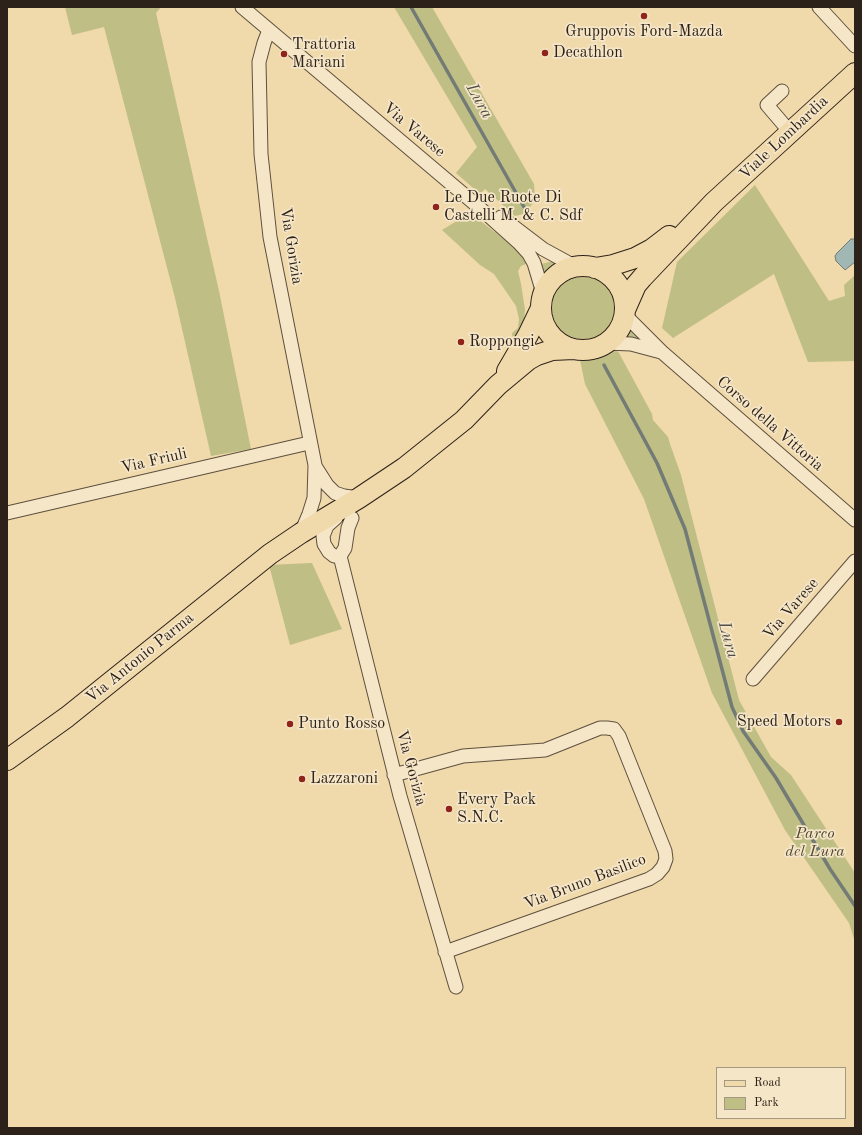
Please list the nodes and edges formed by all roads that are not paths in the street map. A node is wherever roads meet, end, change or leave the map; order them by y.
1 (242, 7) edge
2 (254, 7) edge
3 (819, 7) edge
4 (269, 30) junction
5 (855, 46) edge
6 (855, 73) edge
7 (782, 91) dead end
8 (790, 132) junction
9 (714, 202) junction
10 (586, 267) junction
11 (542, 301) junction
12 (624, 312) junction
13 (606, 342) junction
14 (574, 349) junction
15 (663, 353) junction
16 (498, 384) junction
17 (464, 420) junction
18 (310, 443) junction
19 (315, 465) junction
20 (359, 498) junction
21 (7, 513) edge
22 (352, 518) junction
23 (855, 520) edge
24 (301, 533) junction
25 (323, 536) junction
26 (270, 554) junction
27 (340, 556) junction
28 (855, 561) edge
29 (753, 679) dead end
30 (7, 760) edge
31 (394, 775) junction
32 (445, 952) junction
33 (456, 987) dead end

1 - 4 street, Via Varese
2 - 10 street, Via Varese
3 - 5 street
4 - 11 street, Via Varese
4 - 18 street, Via Gorizia
6 - 8 main road, Viale Lombardia
7 - 8 street
8 - 9 main road, Viale Lombardia
9 - 10 main road, Viale Lombardia
9 - 12 main road, Viale Lombardia
10 - 11 main road
10 - 12 main road
11 - 14 main road
11 - 16 main road, Via Antonio Parma
12 - 13 main road
12 - 15 street, Corso della Vittoria
13 - 14 main road
13 - 15 street, Corso della Vittoria
14 - 16 main road, Via Antonio Parma
15 - 23 street, Corso della Vittoria
16 - 17 main road, Via Antonio Parma
17 - 20 main road, Via Antonio Parma
17 - 22 main road, Via Antonio Parma
18 - 19 street, Via Gorizia
18 - 21 street, Via Friuli
19 - 20 street, Via Gorizia
19 - 24 street, Via Gorizia
20 - 24 main road, Via Antonio Parma
20 - 25 street
22 - 25 main road, Via Antonio Parma
22 - 27 street
24 - 26 main road, Via Antonio Parma
25 - 26 main road, Via Antonio Parma
25 - 27 street
26 - 30 main road, Via Antonio Parma
27 - 31 street, Via Gorizia
28 - 29 street, Via Varese
31 - 32 street, Via Gorizia
31 - 32 street, Via Bruno Basilico
32 - 33 street, Via Gorizia

